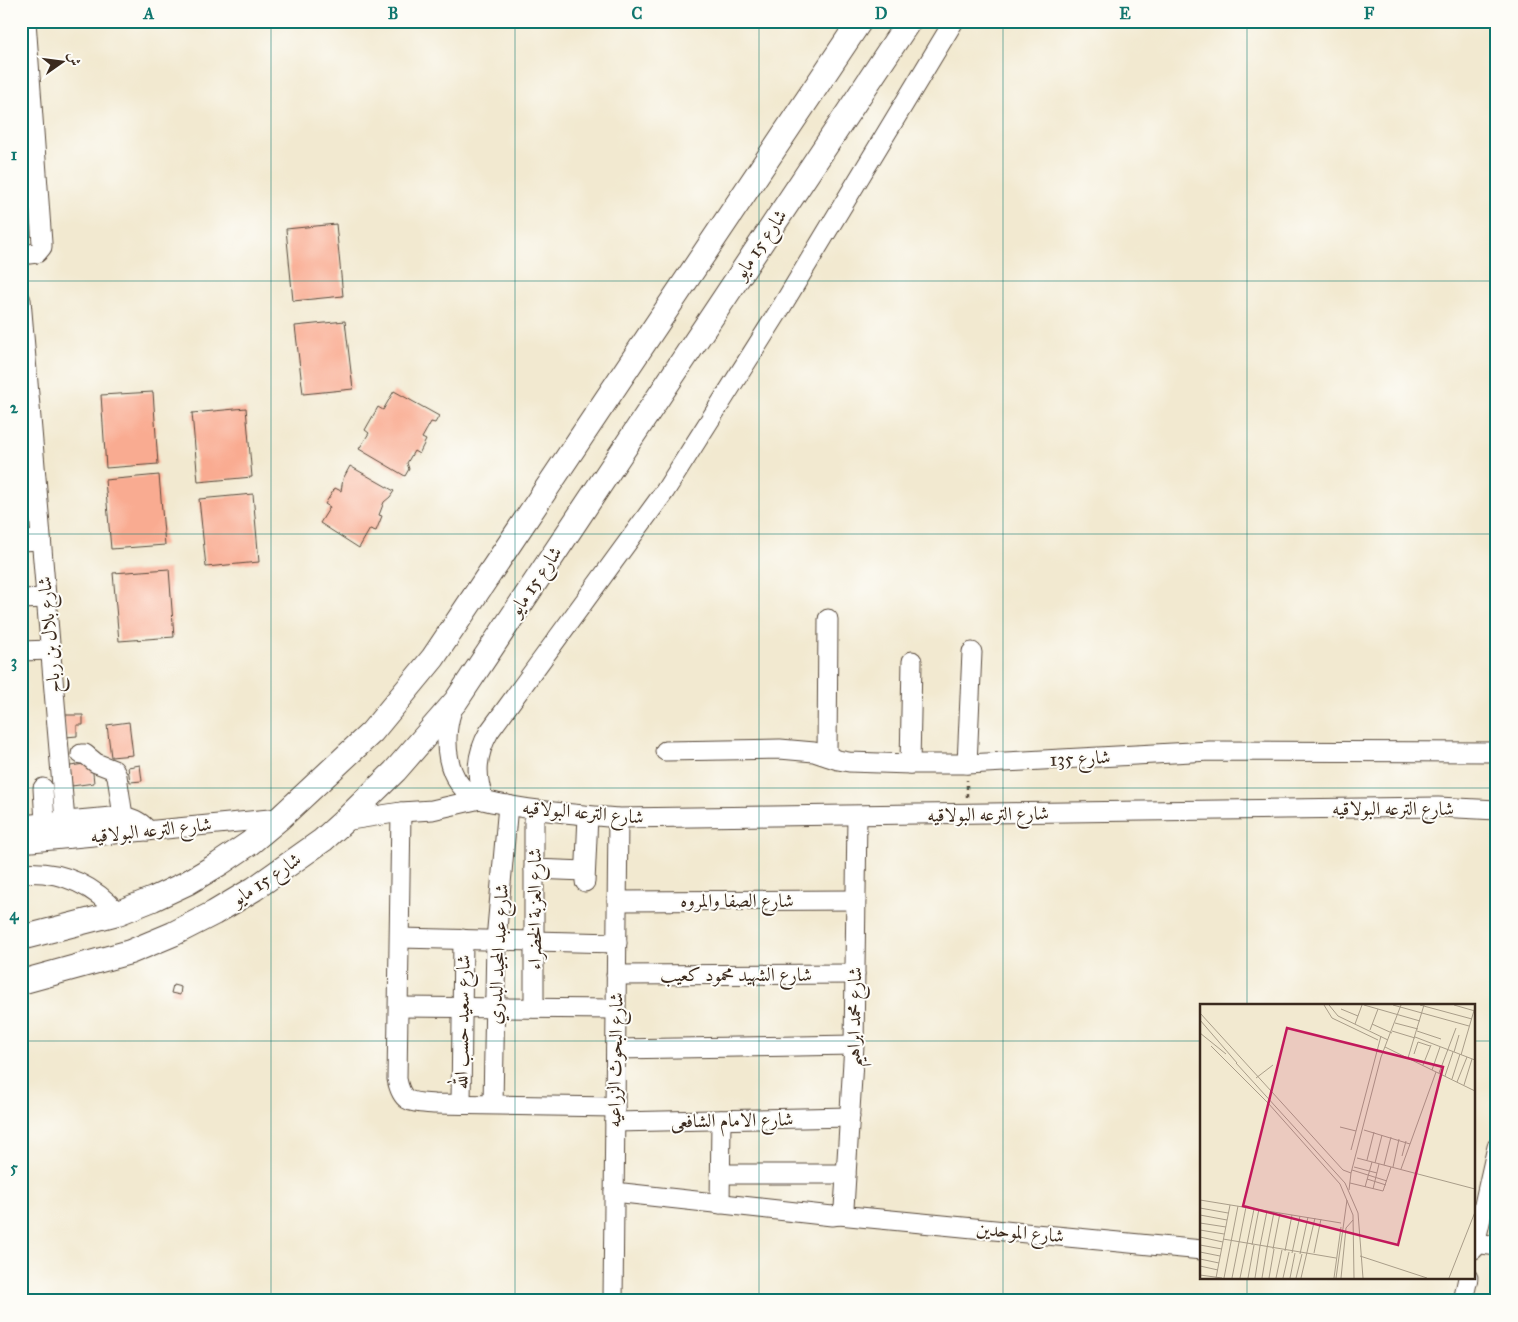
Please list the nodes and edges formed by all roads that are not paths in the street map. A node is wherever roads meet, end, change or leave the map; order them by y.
1 (26, 21) edge
2 (860, 21) edge
3 (908, 21) edge
4 (954, 21) edge
5 (21, 255) edge
6 (22, 308) edge
7 (26, 409) edge
8 (29, 476) edge
9 (41, 540) junction
10 (21, 541) edge
11 (46, 598) junction
12 (21, 599) edge
13 (828, 619) dead end
14 (51, 650) junction
15 (21, 651) edge
16 (972, 652) dead end
17 (912, 661) dead end
18 (456, 701) junction
19 (665, 751) dead end
20 (1497, 752) edge
21 (81, 754) dead end
22 (827, 756) junction
23 (910, 764) junction
24 (967, 764) junction
25 (43, 788) dead end
26 (482, 799) junction
27 (508, 805) junction
28 (534, 810) junction
29 (1497, 810) edge
30 (401, 812) junction
31 (123, 816) junction
32 (588, 816) junction
33 (857, 816) junction
34 (280, 818) junction
35 (618, 818) junction
36 (65, 821) junction
37 (344, 821) junction
38 (45, 823) junction
39 (21, 825) edge
40 (148, 830) junction
41 (21, 843) edge
42 (534, 869) junction
43 (21, 873) edge
44 (856, 900) junction
45 (617, 901) junction
46 (118, 913) junction
47 (21, 938) edge
48 (400, 938) junction
49 (463, 939) junction
50 (496, 940) junction
51 (534, 941) junction
52 (617, 943) junction
53 (616, 974) junction
54 (855, 974) junction
55 (21, 982) edge
56 (399, 1007) junction
57 (462, 1008) junction
58 (495, 1008) junction
59 (534, 1008) junction
60 (616, 1009) junction
61 (854, 1045) junction
62 (616, 1049) junction
63 (460, 1104) junction
64 (493, 1104) junction
65 (615, 1115) junction
66 (850, 1117) junction
67 (721, 1120) junction
68 (1495, 1159) edge
69 (720, 1174) junction
70 (846, 1174) junction
71 (614, 1192) junction
72 (720, 1204) junction
73 (839, 1215) junction
74 (1476, 1242) edge
75 (1476, 1246) edge
76 (1497, 1246) edge
77 (1200, 1250) edge
78 (1465, 1280) edge
79 (613, 1301) edge
80 (1463, 1301) edge

1 - 5 street
2 - 34 main road, شارع 15 مايو
3 - 18 main road, شارع 15 مايو
4 - 26 street
6 - 7 street, شارع بلال بن رباح
7 - 8 street, شارع بلال بن رباح
8 - 9 street, شارع بلال بن رباح
9 - 10 street
9 - 11 street, شارع بلال بن رباح
11 - 12 street
11 - 14 street, شارع بلال بن رباح
13 - 22 street
14 - 15 street
14 - 36 street, شارع بلال بن رباح
16 - 24 street
17 - 23 street
18 - 26 street, شارع الترعه البولاقيه
18 - 37 main road, شارع 15 مايو
19 - 22 street, شارع 135
20 - 24 street, شارع 135
21 - 31 street
22 - 23 street, شارع 135
23 - 24 street, شارع 135
25 - 38 street
26 - 27 street, شارع الترعه البولاقيه
26 - 30 street, شارع الترعه البولاقيه
27 - 28 street, شارع الترعه البولاقيه
27 - 50 street, شارع عبد المجيد البدري
28 - 32 street, شارع الترعه البولاقيه
28 - 42 street, شارع العزبة الخضراء
29 - 33 street, شارع الترعه البولاقيه
30 - 37 street, شارع الترعه البولاقيه
30 - 48 street
31 - 36 street
31 - 40 street
32 - 35 street, شارع الترعه البولاقيه
32 - 42 street
33 - 35 street, شارع الترعه البولاقيه
33 - 44 street, شارع محمد ابراهيم
34 - 40 street, شارع الترعه البولاقيه
34 - 46 main road, شارع 15 مايو
35 - 45 street, شارع البحوث الزراعيه
36 - 38 street
37 - 55 main road, شارع 15 مايو
38 - 39 street
40 - 41 street, شارع الترعه البولاقيه
42 - 51 street, شارع العزبة الخضراء
43 - 46 street
44 - 45 street, شارع الصفا والمروه
44 - 54 street, شارع محمد ابراهيم
45 - 52 street, شارع البحوث الزراعيه
46 - 47 main road, شارع 15 مايو
48 - 49 street
48 - 56 street
49 - 50 street
49 - 57 street, شارع سعيد حسب الله
50 - 51 street
50 - 58 street, شارع عبد المجيد البدري
51 - 52 street
51 - 59 street, شارع العزبة الخضراء
52 - 53 street, شارع البحوث الزراعيه
53 - 54 street, شارع الشهيد محمود كعيب
53 - 60 street, شارع البحوث الزراعيه
54 - 61 street, شارع محمد ابراهيم
56 - 57 street
56 - 63 street, شارع الامام الشافعى
57 - 58 street
57 - 63 street, شارع سعيد حسب الله
58 - 59 street
58 - 64 street, شارع عبد المجيد البدري
59 - 60 street
60 - 62 street, شارع البحوث الزراعيه
61 - 62 street
61 - 66 street, شارع محمد ابراهيم
62 - 65 street, شارع البحوث الزراعيه
63 - 64 street, شارع الامام الشافعى
64 - 65 street, شارع الامام الشافعى
65 - 67 street, شارع الامام الشافعى
65 - 71 street, شارع البحوث الزراعيه
66 - 67 street, شارع الامام الشافعى
66 - 70 street, شارع محمد ابراهيم
67 - 69 street
68 - 74 street
69 - 70 street
69 - 72 street
70 - 73 street, شارع محمد ابراهيم
71 - 72 street, شارع الموحدين
71 - 79 street, شارع البحوث الزراعيه
72 - 73 street, شارع الموحدين
73 - 77 street, شارع الموحدين
75 - 76 street
78 - 80 street

